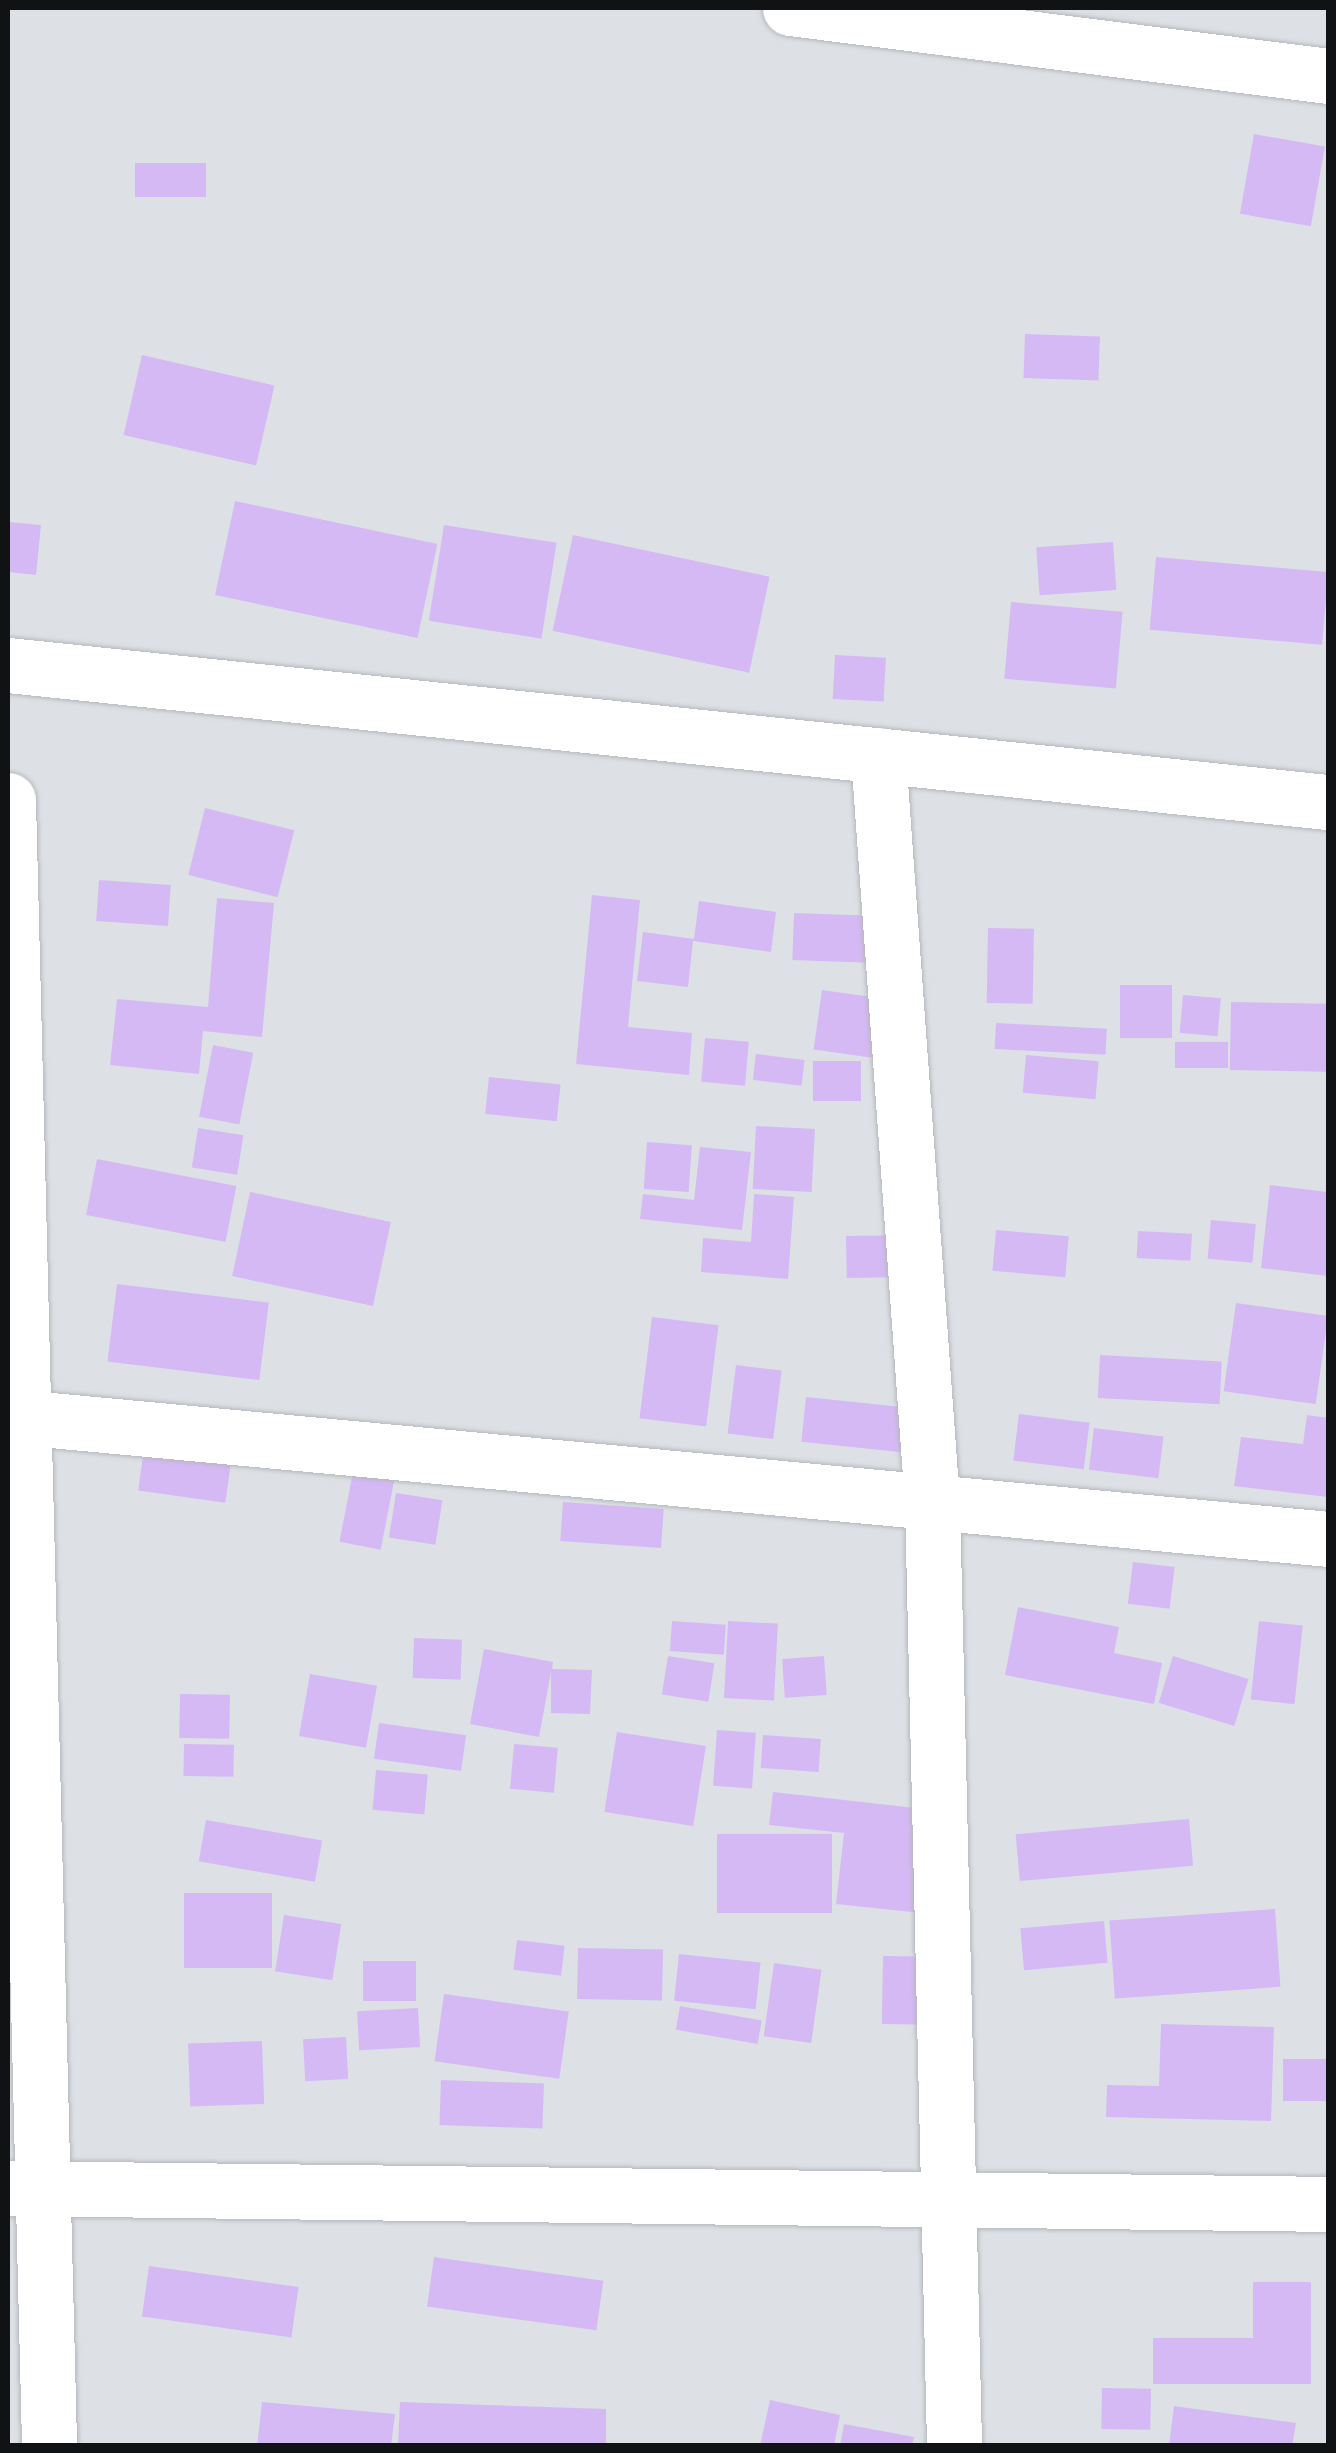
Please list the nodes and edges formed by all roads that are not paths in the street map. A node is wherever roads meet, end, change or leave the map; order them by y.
1 (790, 8) edge
2 (908, 15) edge
3 (1328, 76) edge
4 (8, 664) edge
5 (878, 755) junction
6 (8, 800) edge
7 (1328, 802) edge
8 (15, 1417) edge
9 (932, 1503) junction
10 (1328, 1539) edge
11 (25, 2188) edge
12 (948, 2199) junction
13 (1328, 2204) edge
14 (49, 2446) edge
15 (954, 2446) edge

1 - 2 street
2 - 3 street
4 - 5 street
5 - 7 street
5 - 9 street
6 - 8 street
8 - 9 street
8 - 11 street
9 - 10 street
9 - 12 street
11 - 12 street
11 - 14 street
12 - 13 street
12 - 15 street

